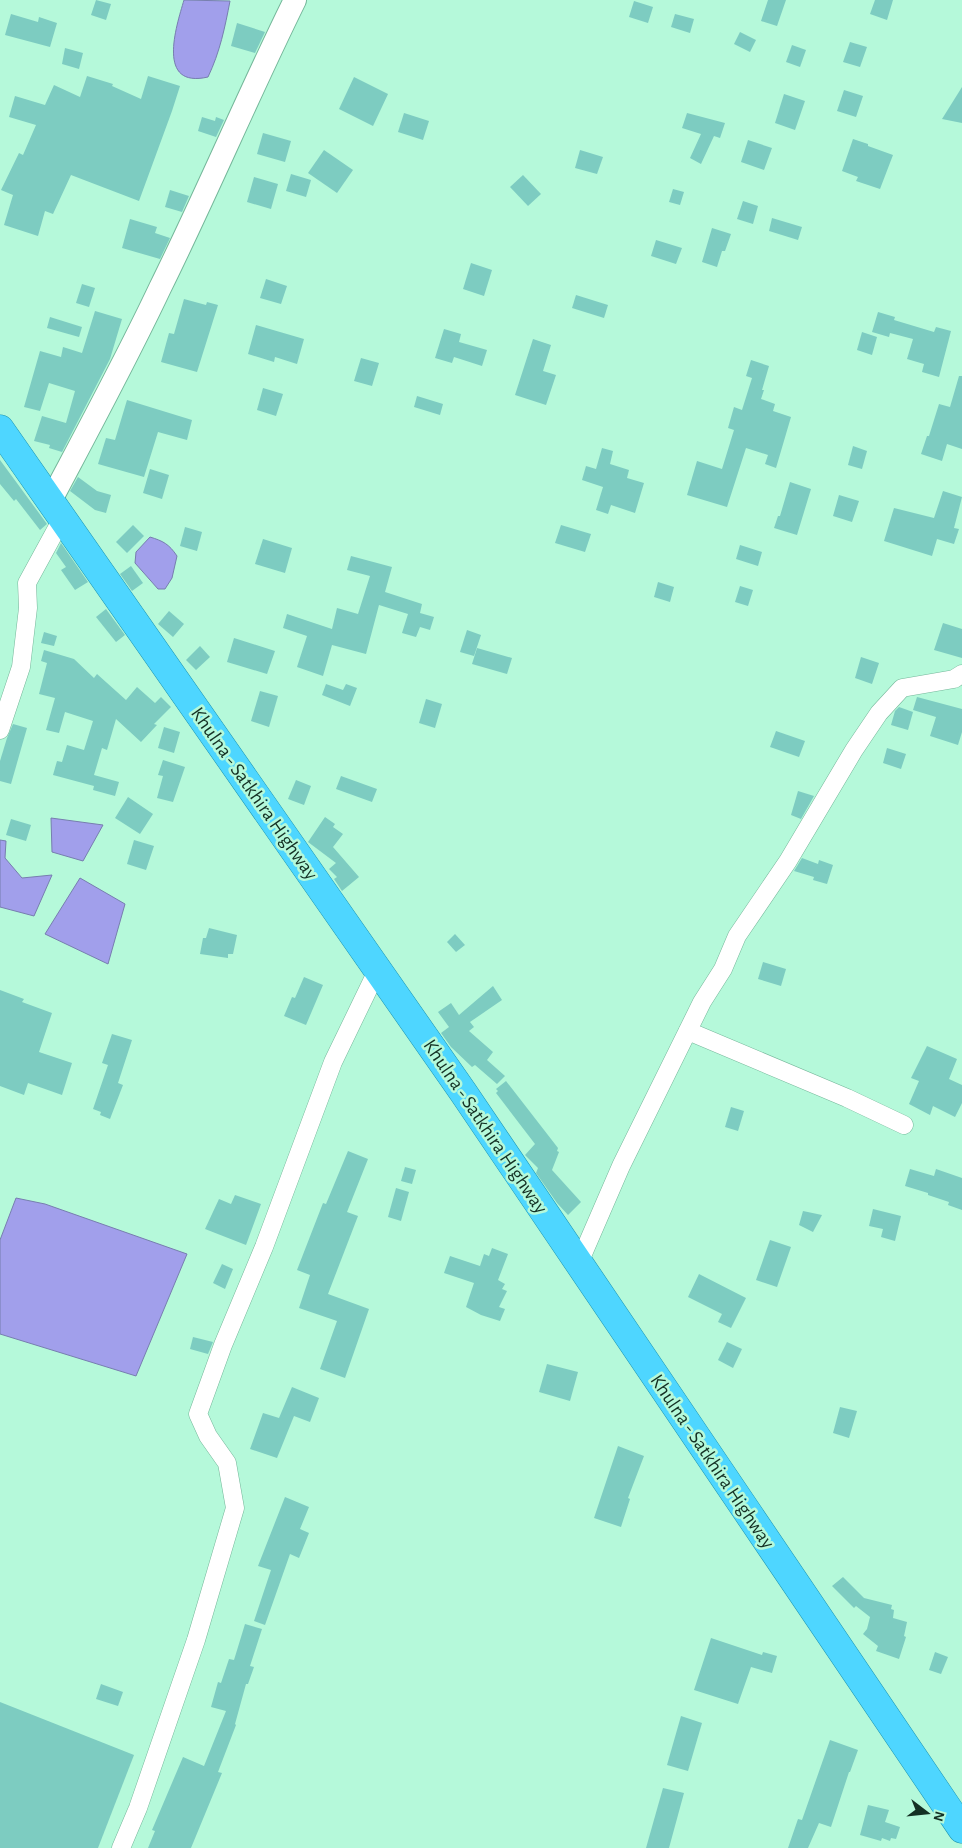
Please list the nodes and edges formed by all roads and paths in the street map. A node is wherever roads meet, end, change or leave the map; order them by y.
1 (295, 0) edge
2 (0, 429) edge
3 (57, 509) junction
4 (962, 674) edge
5 (0, 730) edge
6 (378, 969) junction
7 (688, 1031) junction
8 (904, 1125) dead end
9 (579, 1262) junction
10 (962, 1829) edge
11 (121, 1848) edge

1 - 3 street
2 - 3 highway, Khulna - Satkhira Highway
3 - 5 street
3 - 6 highway, Khulna - Satkhira Highway
4 - 7 street
6 - 9 highway, Khulna - Satkhira Highway
6 - 11 street
7 - 8 street
7 - 9 street
9 - 10 highway, Khulna - Satkhira Highway

